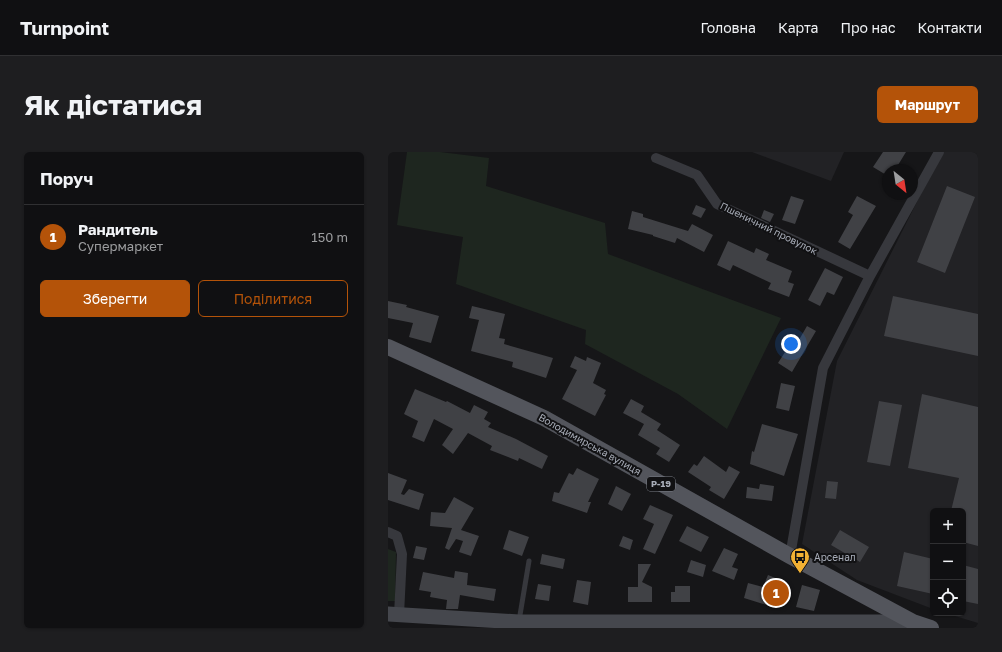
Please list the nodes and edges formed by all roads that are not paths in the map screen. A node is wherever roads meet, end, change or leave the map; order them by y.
1 (938, 152) edge
2 (656, 158) dead end
3 (870, 276) junction
4 (388, 347) edge
5 (388, 532) edge
6 (790, 556) junction
7 (529, 561) dead end
8 (393, 615) edge
9 (913, 622) junction
10 (513, 624) edge
11 (931, 628) edge

1 - 3 street
2 - 3 street, Пшеничний провулок
3 - 6 street
4 - 6 main road, Володимирська вулиця / Р-19
5 - 8 street
6 - 9 main road, Володимирська вулиця / Р-19
7 - 10 lane
8 - 10 street, Володимирська вулиця
9 - 10 street, Володимирська вулиця
9 - 11 main road, Володимирська вулиця / Р-19

